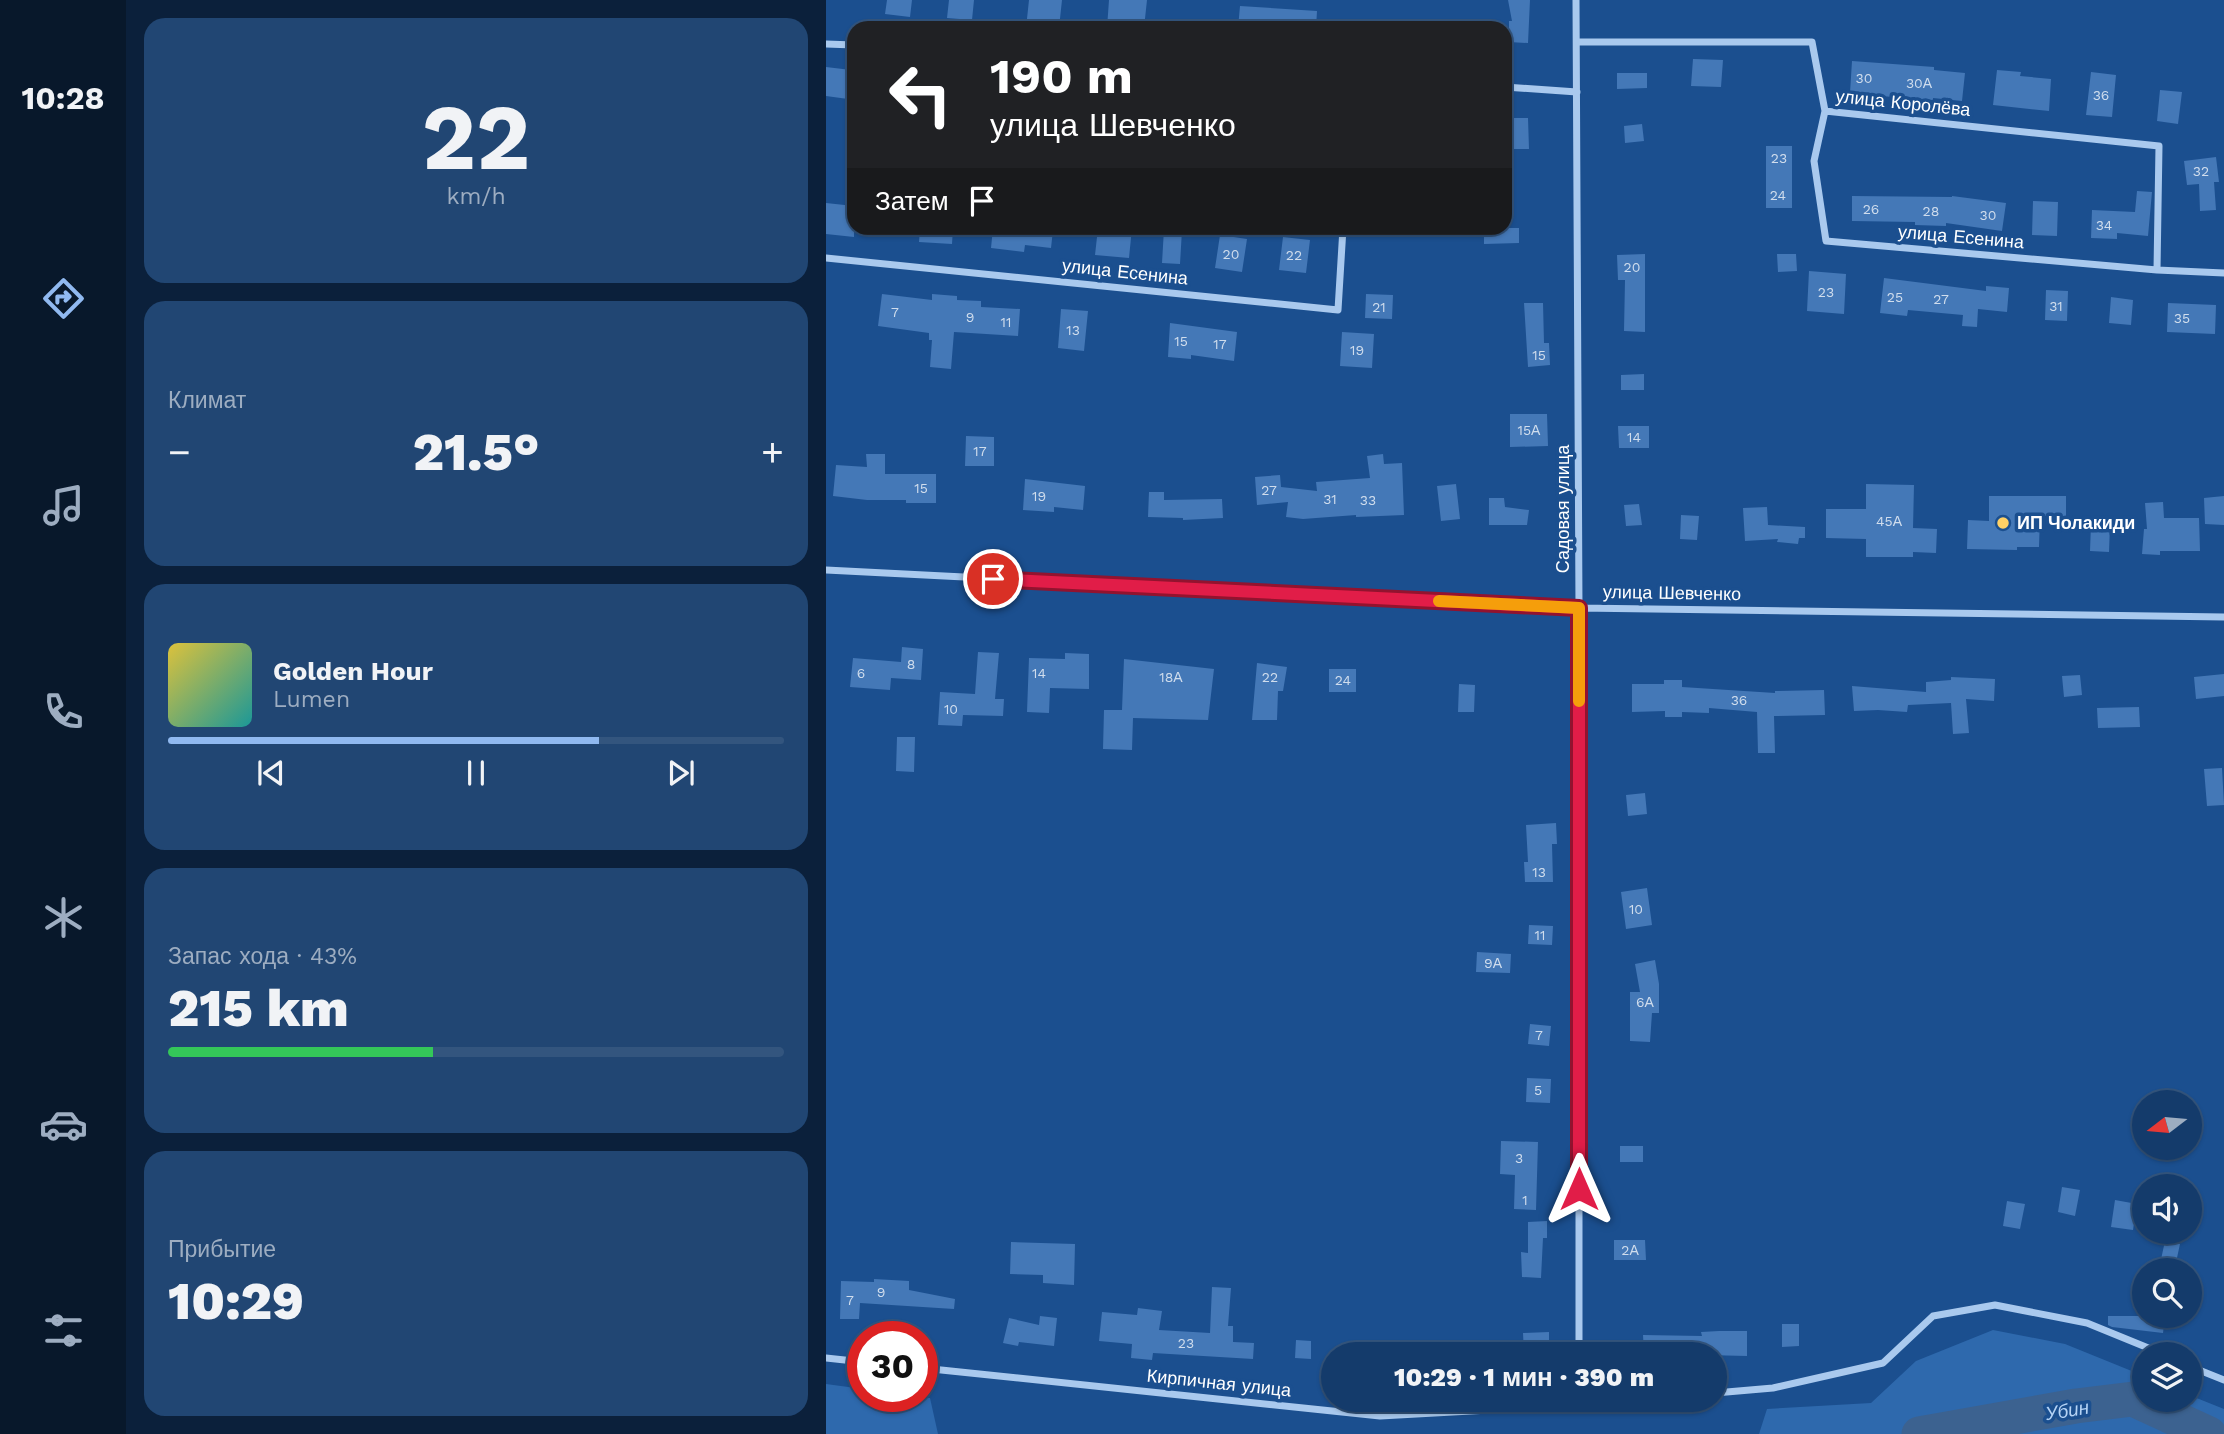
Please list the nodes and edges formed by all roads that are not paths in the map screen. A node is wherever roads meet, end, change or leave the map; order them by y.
1 (1576, 0) edge
2 (1577, 42) junction
3 (826, 44) edge
4 (847, 45) edge
5 (1512, 87) edge
6 (1577, 92) junction
7 (1825, 111) junction
8 (1343, 235) edge
9 (826, 258) edge
10 (2157, 270) junction
11 (2224, 273) edge
12 (826, 570) edge
13 (1579, 608) junction
14 (2224, 617) edge
15 (1579, 1342) edge
16 (2133, 1342) edge
17 (826, 1358) edge
18 (847, 1360) edge
19 (938, 1370) edge
20 (2202, 1371) edge
21 (2224, 1380) edge
22 (1727, 1392) edge
23 (1321, 1410) edge
24 (1342, 1412) edge
25 (1441, 1412) edge

1 - 2 street, Садовая улица
2 - 6 street, Садовая улица
2 - 7 street, улица Королёва
3 - 4 street
5 - 6 street
6 - 13 street, Садовая улица
7 - 10 street, улица Королёва
7 - 10 street, улица Есенина
8 - 9 street, улица Есенина
10 - 11 street, улица Есенина
12 - 13 street, улица Шевченко
13 - 14 street, улица Шевченко
13 - 15 street, Садовая улица
16 - 22 street
17 - 18 street
19 - 23 street, Кирпичная улица
20 - 21 street
24 - 25 street, Кирпичная улица

